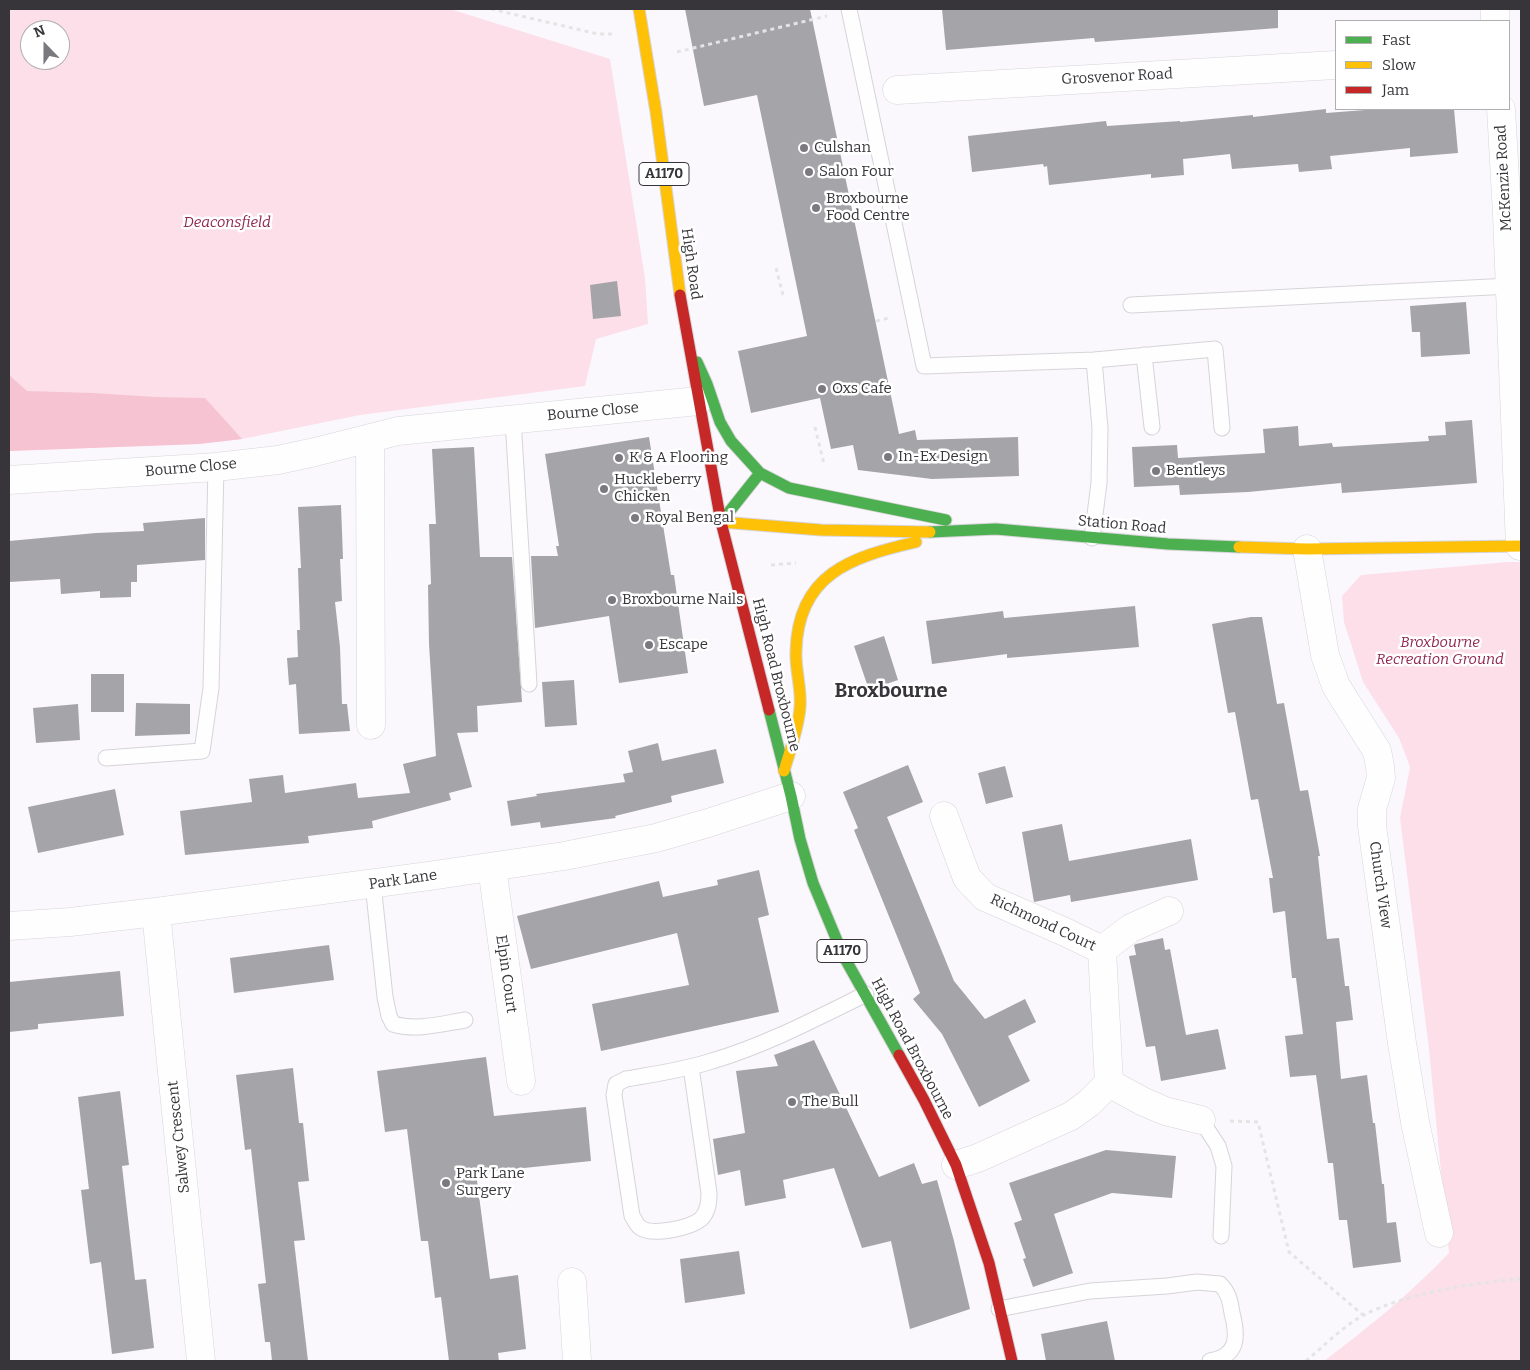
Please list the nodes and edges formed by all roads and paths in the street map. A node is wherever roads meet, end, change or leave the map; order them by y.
1 (491, 9) edge
2 (639, 9) edge
3 (849, 9) edge
4 (643, 34) junction
5 (646, 59) junction
6 (1335, 64) edge
7 (897, 90) dead end
8 (1500, 110) edge
9 (776, 268) dead end
10 (1510, 286) junction
11 (783, 295) dead end
12 (1131, 305) dead end
13 (687, 340) junction
14 (1144, 355) junction
15 (1094, 360) junction
16 (698, 401) junction
17 (513, 419) junction
18 (815, 427) dead end
19 (1152, 427) dead end
20 (1222, 428) dead end
21 (370, 438) junction
22 (216, 467) junction
23 (826, 471) dead end
24 (760, 473) junction
25 (9, 480) edge
26 (721, 522) junction
27 (996, 529) junction
28 (1092, 538) junction
29 (1520, 546) edge
30 (1307, 549) junction
31 (796, 563) dead end
32 (771, 565) dead end
33 (529, 684) dead end
34 (371, 725) dead end
35 (106, 758) dead end
36 (788, 783) junction
37 (944, 816) dead end
38 (492, 867) junction
39 (373, 884) junction
40 (1169, 911) dead end
41 (156, 912) junction
42 (9, 926) edge
43 (1102, 950) junction
44 (866, 994) junction
45 (464, 1020) dead end
46 (691, 1067) junction
47 (521, 1080) dead end
48 (1110, 1083) junction
49 (1202, 1120) junction
50 (956, 1165) junction
51 (1439, 1233) dead end
52 (1221, 1236) dead end
53 (1521, 1279) edge
54 (572, 1282) dead end
55 (1000, 1309) junction
56 (1363, 1316) junction
57 (201, 1361) edge
58 (577, 1361) edge
59 (1012, 1361) edge
60 (1210, 1361) edge
61 (1306, 1361) edge

1 - 4 path
2 - 4 main road, High Road / A1170
3 - 5 path
3 - 15 lane
4 - 5 main road, High Road / A1170
5 - 13 main road, High Road / A1170
6 - 7 street, Grosvenor Road
8 - 10 street, McKenzie Road
9 - 11 path
10 - 12 lane
10 - 29 street, McKenzie Road
13 - 16 main road, High Road / A1170
13 - 24 main road
14 - 15 lane
14 - 19 lane
14 - 20 lane
15 - 28 lane
16 - 17 street, Bourne Close
16 - 26 main road, High Road / A1170
17 - 21 street, Bourne Close
17 - 33 lane
18 - 23 path
21 - 22 street, Bourne Close
21 - 34 street
22 - 25 street, Bourne Close
22 - 35 lane
24 - 26 main road
24 - 27 main road
26 - 27 main road, Station Road
26 - 36 main road, High Road Broxbourne / A1170
27 - 28 main road, Station Road
27 - 36 main road
28 - 30 main road, Station Road
29 - 30 main road, Station Road
30 - 51 street, Church View
31 - 32 path
36 - 38 street, Park Lane
36 - 44 main road, High Road Broxbourne / A1170
37 - 43 street, Richmond Court
38 - 39 street, Park Lane
38 - 47 street, Elpin Court
39 - 41 street, Park Lane
39 - 45 lane
40 - 43 street, Richmond Court
41 - 42 street, Park Lane
41 - 57 street, Salwey Crescent
43 - 48 street, Richmond Court
44 - 46 lane
44 - 50 main road, High Road Broxbourne / A1170
46 - 46 lane
48 - 49 street
48 - 50 street
49 - 52 lane
49 - 56 path
50 - 55 main road, High Road Broxbourne / A1170
53 - 56 path
54 - 58 street
55 - 59 main road, High Road Broxbourne / A1170
55 - 60 lane
56 - 61 path

